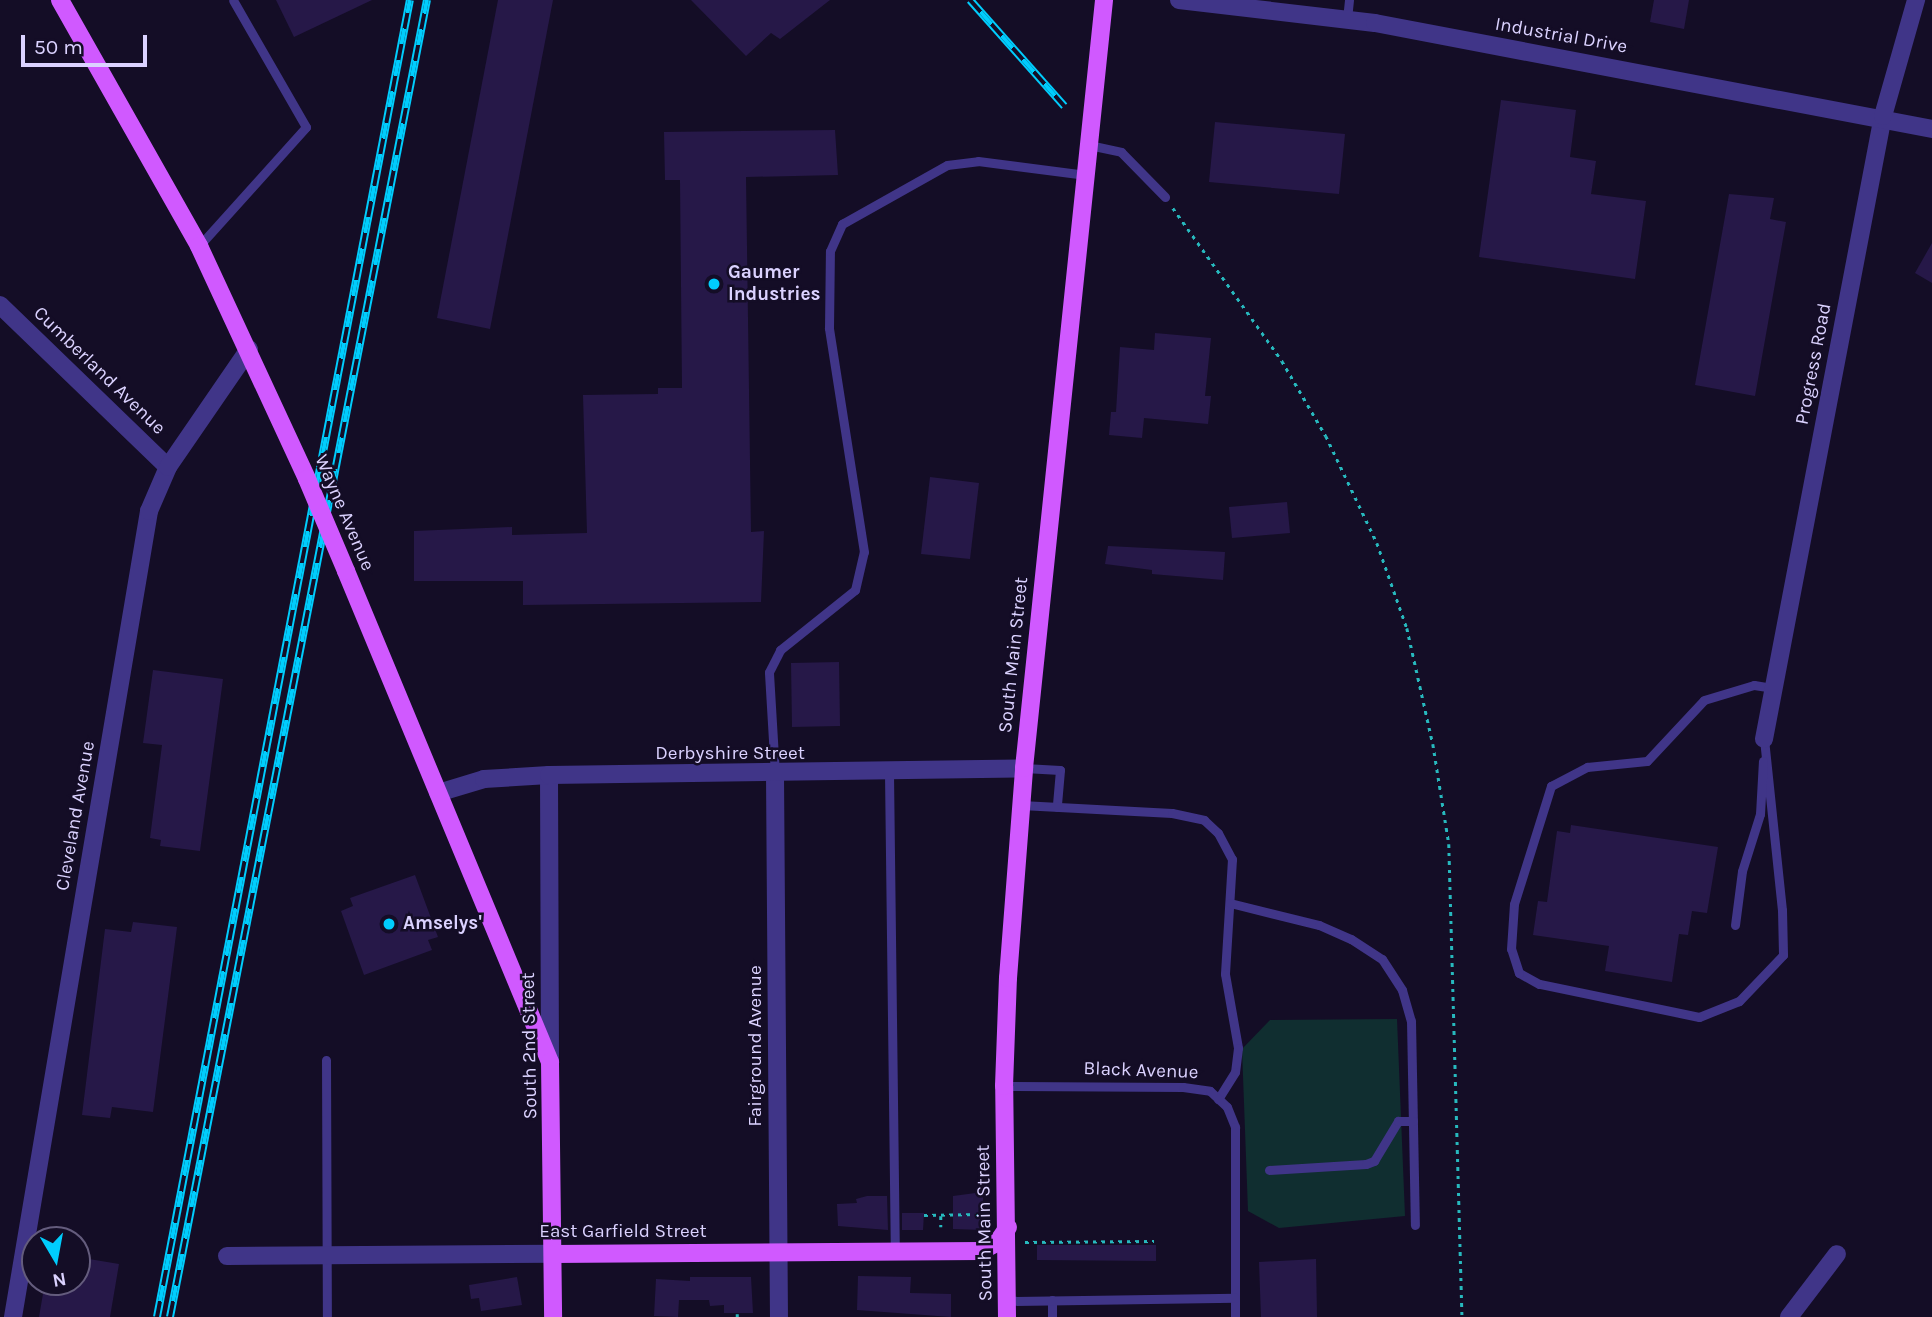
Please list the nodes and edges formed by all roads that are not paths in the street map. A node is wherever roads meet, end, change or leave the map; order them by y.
1 (60, 0) edge
2 (233, 0) edge
3 (1104, 0) edge
4 (1179, 0) edge
5 (1349, 0) edge
6 (1916, 0) edge
7 (1347, 19) junction
8 (1883, 116) junction
9 (1932, 129) edge
10 (1088, 145) junction
11 (1086, 175) junction
12 (1165, 197) road end
13 (198, 246) junction
14 (0, 305) edge
15 (249, 349) junction
16 (168, 467) junction
17 (1774, 688) junction
18 (1764, 739) junction
19 (1024, 768) junction
20 (888, 773) junction
21 (549, 775) junction
22 (775, 775) junction
23 (438, 793) junction
24 (1021, 805) junction
25 (1057, 807) junction
26 (1230, 903) junction
27 (1735, 925) dead end
28 (326, 1060) dead end
29 (550, 1062) junction
30 (1004, 1086) junction
31 (1218, 1099) junction
32 (1413, 1121) junction
33 (1269, 1170) dead end
34 (1415, 1225) dead end
35 (1008, 1227) junction
36 (895, 1250) junction
37 (981, 1251) junction
38 (779, 1252) junction
39 (553, 1254) junction
40 (1837, 1254) dead end
41 (227, 1256) dead end
42 (329, 1256) junction
43 (1008, 1271) junction
44 (1235, 1298) junction
45 (1052, 1300) junction
46 (1007, 1309) edge
47 (13, 1317) edge
48 (327, 1317) edge
49 (554, 1317) edge
50 (779, 1317) edge
51 (1052, 1317) edge
52 (1235, 1317) edge
53 (1789, 1317) edge

1 - 13 main road, Wayne Avenue
2 - 13 lane
3 - 10 main road, South Main Street
4 - 7 street, Industrial Drive
5 - 7 lane
6 - 8 street, Progress Road
7 - 8 street, Industrial Drive
8 - 9 street, Industrial Drive
8 - 17 street, Progress Road
10 - 11 main road, South Main Street
10 - 12 lane
11 - 19 main road, South Main Street
11 - 22 lane
13 - 15 main road, Wayne Avenue
14 - 16 street, Cumberland Avenue
15 - 16 street, Cleveland Avenue
15 - 23 main road, Wayne Avenue, bridge
16 - 47 street, Cleveland Avenue
17 - 18 street, Progress Road
17 - 18 lane
18 - 27 lane
19 - 20 street, Derbyshire Street
19 - 24 main road, South Main Street
19 - 25 lane
20 - 22 street, Derbyshire Street
20 - 36 lane
21 - 22 street, Derbyshire Street
21 - 23 street, Derbyshire Street
21 - 29 street, South 2nd Street
22 - 38 street, Fairground Avenue
23 - 29 main road, Wayne Avenue
24 - 25 lane
24 - 30 main road, South Main Street
25 - 26 lane
26 - 31 lane
26 - 32 lane
28 - 42 lane
29 - 39 main road, South 2nd Street
30 - 31 lane, Black Avenue
30 - 35 main road, South Main Street
31 - 44 lane, Black Avenue
32 - 33 lane
32 - 34 lane
35 - 37 main road
35 - 43 main road, South Main Street
36 - 37 main road, East Garfield Street
36 - 38 main road, East Garfield Street
37 - 43 main road
38 - 39 main road, East Garfield Street
38 - 50 street, Fairground Avenue
39 - 42 street, East Garfield Street
39 - 49 main road, South 2nd Street
40 - 53 street
41 - 42 street, East Garfield Street
42 - 48 lane
43 - 46 main road, South Main Street
44 - 45 lane
44 - 52 lane, Black Avenue
45 - 46 lane
45 - 51 lane

